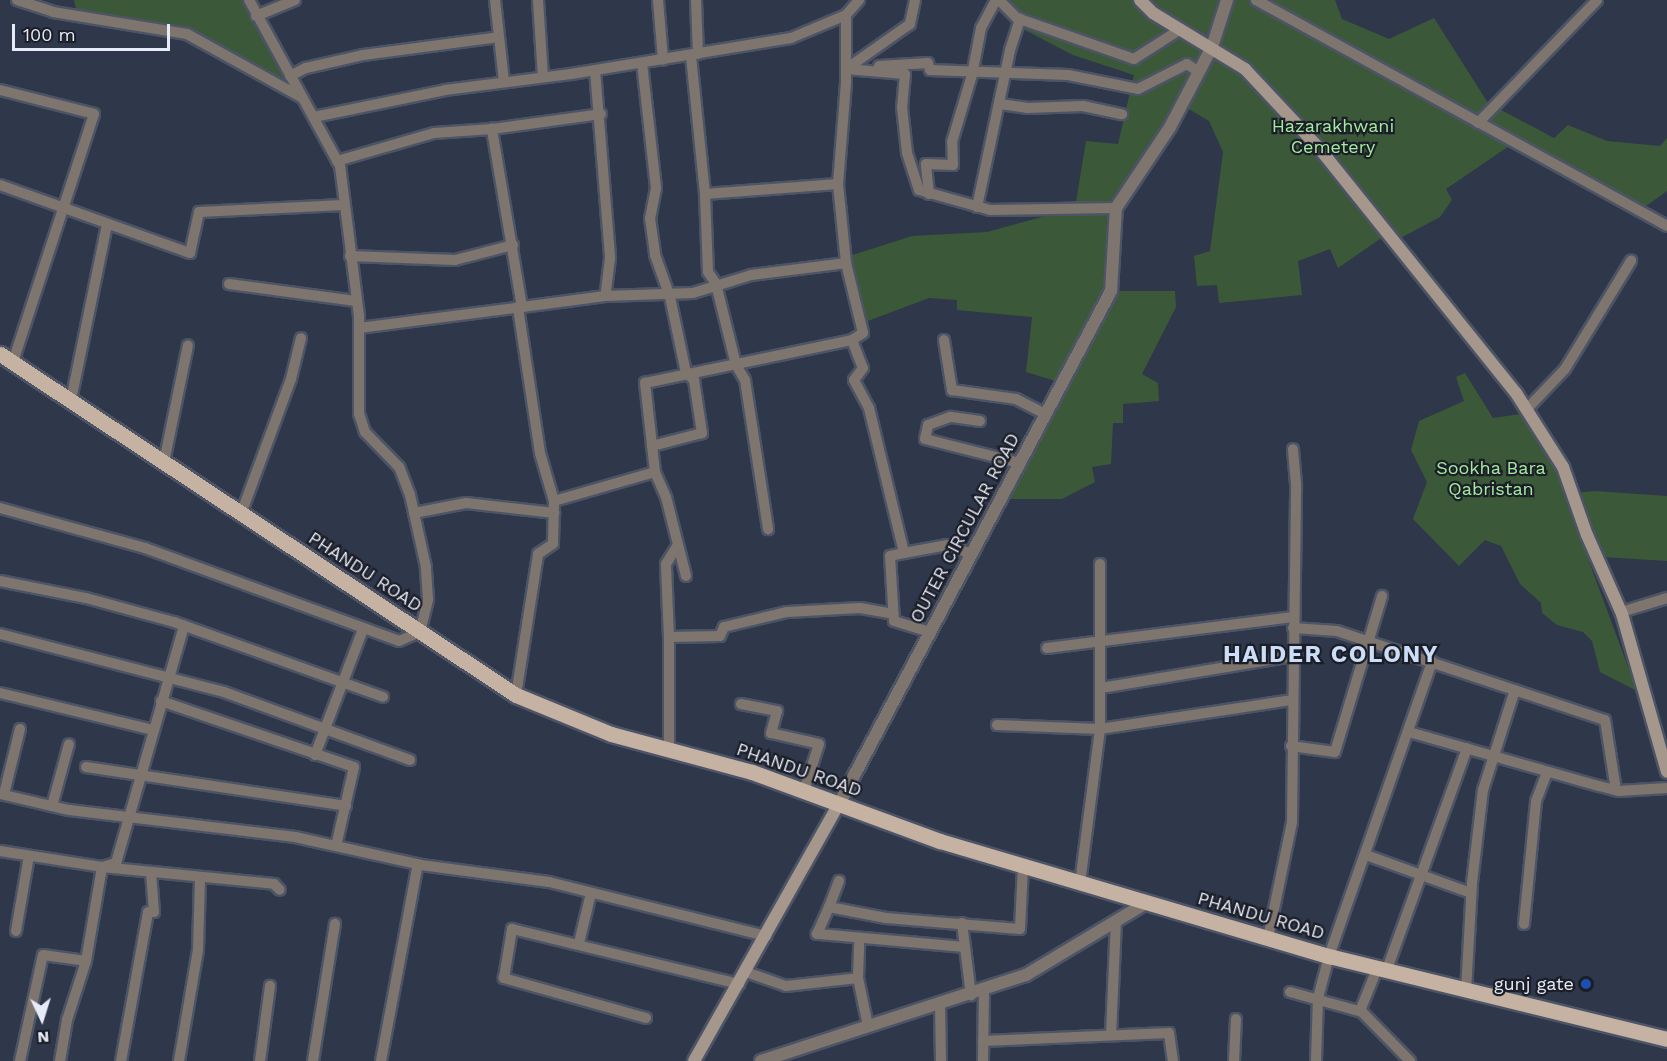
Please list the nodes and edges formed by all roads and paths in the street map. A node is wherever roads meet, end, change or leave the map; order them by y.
1 (17, 0) edge
2 (249, 0) edge
3 (295, 0) edge
4 (495, 0) edge
5 (538, 0) edge
6 (658, 0) edge
7 (696, 0) edge
8 (859, 0) edge
9 (915, 0) edge
10 (998, 0) edge
11 (1140, 0) edge
12 (1227, 0) edge
13 (1256, 0) edge
14 (1597, 0) edge
15 (846, 15) junction
16 (256, 16) junction
17 (1020, 19) junction
18 (1181, 29) junction
19 (499, 37) junction
20 (1212, 48) junction
21 (695, 55) junction
22 (663, 60) junction
23 (642, 63) junction
24 (846, 69) junction
25 (595, 70) junction
26 (1199, 72) junction
27 (972, 75) junction
28 (1005, 75) junction
29 (290, 76) junction
30 (543, 77) junction
31 (504, 82) junction
32 (0, 90) edge
33 (303, 98) junction
34 (1000, 104) junction
35 (600, 114) junction
36 (1122, 114) dead end
37 (314, 117) junction
38 (1478, 123) junction
39 (492, 129) junction
40 (337, 160) junction
41 (838, 184) junction
42 (0, 185) edge
43 (705, 194) junction
44 (929, 194) junction
45 (343, 205) junction
46 (977, 207) junction
47 (1116, 208) junction
48 (65, 209) junction
49 (107, 225) junction
50 (1667, 226) edge
51 (513, 245) junction
52 (350, 256) junction
53 (1630, 261) dead end
54 (846, 263) junction
55 (229, 284) dead end
56 (716, 284) junction
57 (669, 295) junction
58 (605, 296) junction
59 (356, 300) junction
60 (520, 307) junction
61 (359, 327) junction
62 (301, 338) dead end
63 (852, 340) junction
64 (944, 340) dead end
65 (188, 345) dead end
66 (6, 358) edge
67 (736, 365) junction
68 (686, 373) junction
69 (71, 400) junction
70 (1527, 410) junction
71 (1046, 414) junction
72 (980, 421) dead end
73 (652, 446) junction
74 (1293, 449) dead end
75 (164, 462) junction
76 (1020, 463) junction
77 (655, 472) junction
78 (554, 501) junction
79 (0, 508) edge
80 (414, 513) junction
81 (554, 513) junction
82 (241, 514) junction
83 (768, 529) dead end
84 (678, 545) junction
85 (904, 553) junction
86 (972, 554) junction
87 (1100, 564) dead end
88 (686, 576) dead end
89 (0, 581) edge
90 (1382, 596) dead end
91 (1667, 597) edge
92 (1621, 612) junction
93 (893, 614) junction
94 (1293, 623) junction
95 (184, 626) junction
96 (363, 629) junction
97 (420, 632) junction
98 (930, 632) junction
99 (0, 634) edge
100 (669, 638) junction
101 (1368, 641) junction
102 (1102, 644) junction
103 (1047, 648) dead end
104 (1292, 656) junction
105 (1432, 662) junction
106 (168, 679) junction
107 (342, 682) junction
108 (1101, 688) junction
109 (1515, 690) junction
110 (0, 693) edge
111 (516, 695) junction
112 (382, 697) dead end
113 (1291, 700) junction
114 (161, 701) junction
115 (741, 704) dead end
116 (997, 725) dead end
117 (20, 729) dead end
118 (1100, 729) junction
119 (153, 730) junction
120 (324, 730) junction
121 (1409, 732) junction
122 (69, 744) dead end
123 (1291, 746) junction
124 (1467, 748) junction
125 (669, 750) junction
126 (315, 754) junction
127 (1493, 756) junction
128 (410, 760) dead end
129 (86, 767) dead end
130 (1547, 772) junction
131 (1667, 772) edge
132 (140, 775) junction
133 (1667, 788) edge
134 (1616, 790) junction
135 (804, 791) junction
136 (2, 794) edge
137 (839, 804) junction
138 (52, 806) junction
139 (346, 806) junction
140 (129, 818) junction
141 (336, 846) junction
142 (0, 851) edge
143 (1366, 855) junction
144 (29, 856) junction
145 (418, 864) junction
146 (1023, 866) junction
147 (102, 867) junction
148 (151, 872) junction
149 (1421, 875) junction
150 (200, 877) junction
151 (839, 881) dead end
152 (1080, 883) junction
153 (280, 890) dead end
154 (591, 893) junction
155 (1471, 893) junction
156 (1146, 903) junction
157 (829, 907) junction
158 (1116, 921) junction
159 (335, 924) dead end
160 (962, 924) junction
161 (1524, 924) dead end
162 (16, 931) dead end
163 (766, 936) junction
164 (1268, 938) junction
165 (859, 940) junction
166 (579, 943) junction
167 (964, 947) junction
168 (1329, 956) junction
169 (86, 961) junction
170 (1382, 971) junction
171 (746, 972) junction
172 (858, 978) junction
173 (739, 984) junction
174 (270, 986) dead end
175 (984, 990) junction
176 (1466, 991) junction
177 (1290, 992) dead end
178 (970, 995) junction
179 (1318, 999) junction
180 (940, 1004) junction
181 (1360, 1011) junction
182 (646, 1018) dead end
183 (1236, 1019) dead end
184 (868, 1026) junction
185 (1111, 1035) junction
186 (1667, 1039) edge
187 (983, 1041) junction
188 (20, 1061) edge
189 (60, 1061) edge
190 (121, 1061) edge
191 (179, 1061) edge
192 (260, 1061) edge
193 (314, 1061) edge
194 (381, 1061) edge
195 (694, 1061) edge
196 (761, 1061) edge
197 (941, 1061) edge
198 (983, 1061) edge
199 (1173, 1061) edge
200 (1234, 1061) edge
201 (1317, 1061) edge
202 (1410, 1061) edge

1 - 33 street
2 - 16 street
3 - 16 street
4 - 19 street
5 - 30 street
6 - 22 street
7 - 21 street
8 - 15 street
9 - 24 street
10 - 17 street
10 - 27 street
11 - 18 main road
12 - 20 street
13 - 38 street
14 - 38 street
15 - 21 street
15 - 24 street
16 - 29 street
17 - 18 street
17 - 28 street
18 - 20 main road
19 - 29 street
19 - 31 street
20 - 26 street
20 - 70 main road
21 - 22 street
21 - 43 street
22 - 23 street
23 - 25 street
23 - 57 street
24 - 27 street
24 - 41 street
24 - 44 street
25 - 30 street
25 - 35 street
26 - 28 street
26 - 47 street
27 - 28 street
27 - 44 street
28 - 34 street
29 - 33 street
30 - 31 street
31 - 37 street
32 - 48 street
33 - 37 street
34 - 36 street
34 - 46 street
35 - 39 street
35 - 58 street
37 - 40 street
38 - 50 street
39 - 40 street
39 - 51 street
40 - 45 street
41 - 43 street
41 - 54 street
42 - 48 street
43 - 56 street
44 - 46 street
45 - 49 street
45 - 52 street
46 - 47 street
47 - 71 street, OUTER CIRCULAR ROAD
48 - 49 street
48 - 66 street
49 - 69 street
51 - 52 street
51 - 60 street
52 - 59 street
53 - 70 street
54 - 56 street
54 - 63 street
55 - 59 street
56 - 57 street
56 - 67 street
57 - 58 street
57 - 68 street
58 - 60 street
59 - 61 street
60 - 61 street
60 - 78 street
61 - 80 street
62 - 82 street
63 - 67 street
63 - 85 street
64 - 71 street
65 - 75 street
66 - 69 main road, PHANDU ROAD
67 - 68 street
67 - 83 street
68 - 73 street
68 - 73 street
69 - 75 main road, PHANDU ROAD
70 - 92 main road
71 - 76 street, OUTER CIRCULAR ROAD
72 - 76 street
73 - 77 street
74 - 94 street
75 - 82 main road, PHANDU ROAD
76 - 86 street, OUTER CIRCULAR ROAD
77 - 78 street
77 - 84 street
78 - 81 street
79 - 96 street
80 - 81 street
80 - 97 street
81 - 111 street
82 - 97 main road, PHANDU ROAD
84 - 88 street
84 - 100 street
85 - 86 street
85 - 93 street
86 - 98 street, OUTER CIRCULAR ROAD
87 - 102 street
89 - 95 street
90 - 101 street
91 - 92 street
92 - 131 main road
93 - 98 street
93 - 100 street
94 - 101 street
94 - 102 street
94 - 104 street
95 - 106 street
95 - 107 street
96 - 97 street
96 - 107 street
97 - 111 main road, PHANDU ROAD
98 - 137 street, OUTER CIRCULAR ROAD
99 - 106 street
100 - 125 street
101 - 105 street
101 - 123 street
102 - 103 street
102 - 108 street
104 - 108 street
104 - 113 street
105 - 109 street
105 - 121 street
106 - 114 street
106 - 120 street
107 - 112 street
107 - 120 street
108 - 118 street
109 - 127 street
109 - 134 street
110 - 119 street
111 - 125 main road, PHANDU ROAD
113 - 118 street
113 - 123 street
114 - 119 street
114 - 126 street
115 - 135 street
116 - 118 street
117 - 136 street
118 - 152 street
119 - 132 street
120 - 126 street
120 - 128 street
121 - 124 street
121 - 143 street
122 - 138 street
123 - 164 street
124 - 127 street
124 - 149 street
125 - 135 main road, PHANDU ROAD
126 - 139 street
127 - 130 street
127 - 155 street
129 - 132 street
130 - 134 street
130 - 161 street
132 - 139 street
132 - 140 street
133 - 134 street
135 - 137 main road, PHANDU ROAD
136 - 138 street
137 - 146 main road, PHANDU ROAD
137 - 163 main road, OUTER CIRCULAR ROAD
138 - 140 street
139 - 141 street
140 - 141 street
140 - 147 street
141 - 145 street
142 - 144 street
143 - 149 street
143 - 168 street
144 - 147 street
144 - 162 street
145 - 154 street
145 - 194 street
146 - 152 main road, PHANDU ROAD
146 - 160 street
147 - 148 street
147 - 169 street
148 - 150 street
148 - 190 street
149 - 155 street
149 - 170 street
150 - 153 street
150 - 191 street
151 - 157 street
152 - 156 main road, PHANDU ROAD
154 - 163 street
154 - 166 street
155 - 176 street
156 - 158 street
156 - 164 main road, PHANDU ROAD
157 - 160 street
157 - 165 street
158 - 175 street
158 - 185 street
159 - 193 street
160 - 167 street
163 - 171 main road, OUTER CIRCULAR ROAD
164 - 168 main road, PHANDU ROAD
165 - 167 street
165 - 172 street
166 - 173 street
166 - 182 street
167 - 178 street
168 - 170 main road, PHANDU ROAD
168 - 179 street
169 - 188 street
169 - 189 street
170 - 176 main road, PHANDU ROAD
170 - 181 street
171 - 172 street
171 - 173 main road, OUTER CIRCULAR ROAD
172 - 184 street
173 - 195 main road, OUTER CIRCULAR ROAD
174 - 192 street
175 - 178 street
175 - 187 street
176 - 186 main road, PHANDU ROAD
177 - 179 street
178 - 180 street
179 - 181 street
179 - 201 street
180 - 184 street
180 - 197 street
181 - 202 street
183 - 200 street
184 - 196 street
185 - 187 street
185 - 199 street
187 - 198 street

